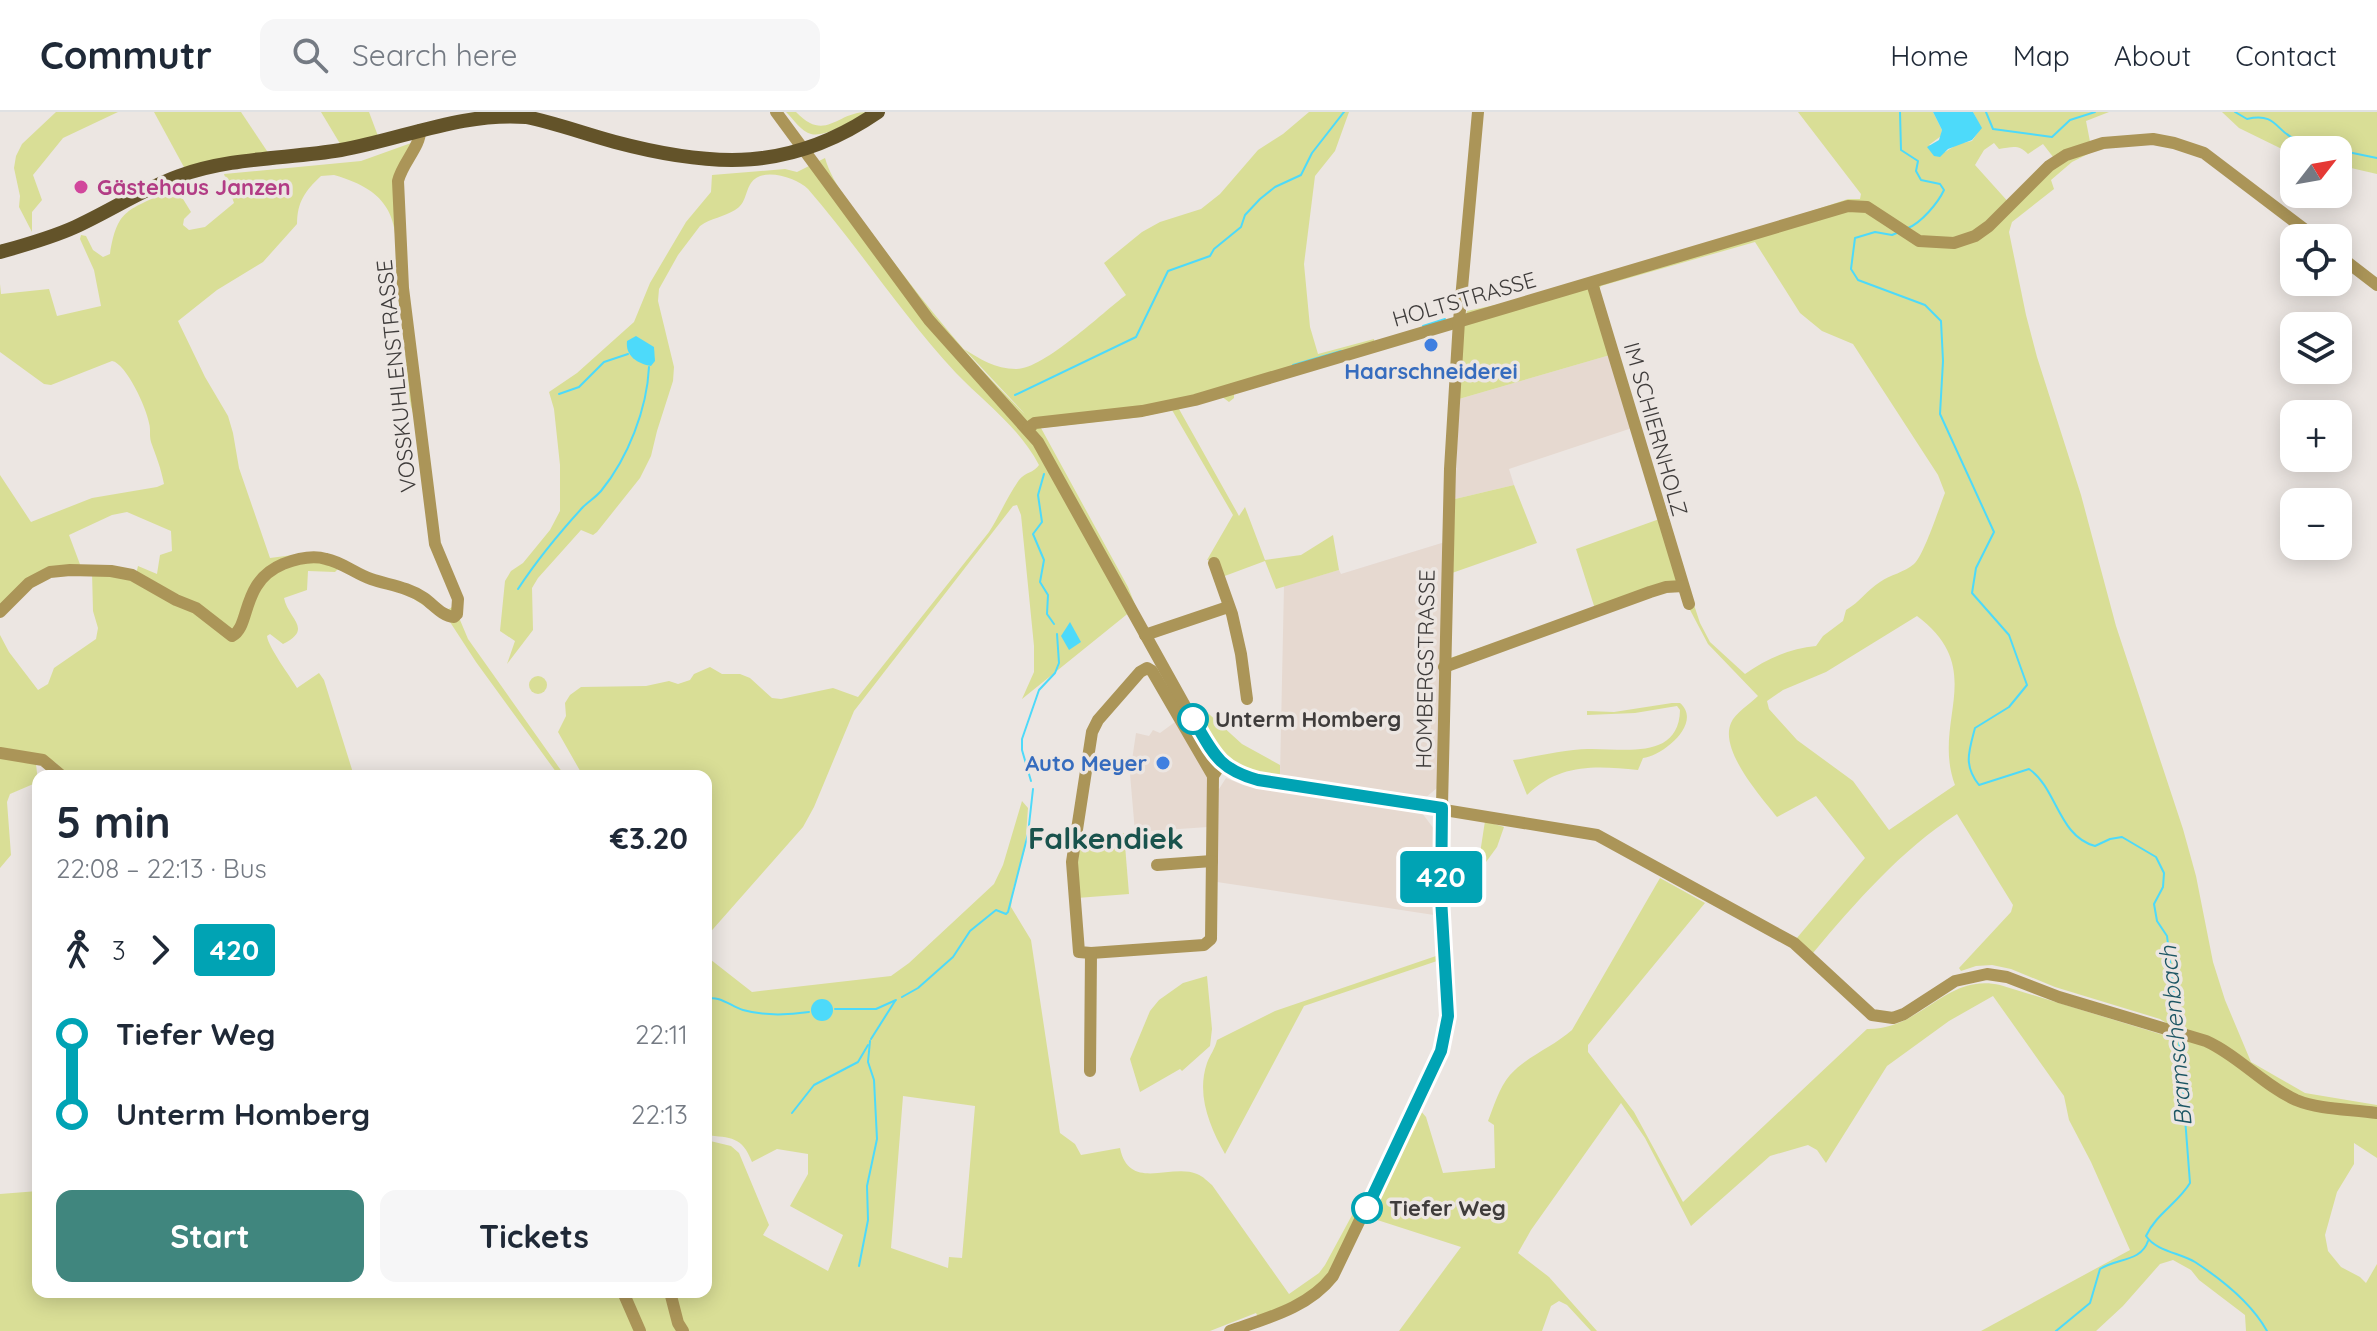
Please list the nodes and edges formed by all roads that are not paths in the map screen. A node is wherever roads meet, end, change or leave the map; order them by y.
1 (776, 112) edge
2 (878, 112) edge
3 (1478, 112) edge
4 (420, 130) junction
5 (803, 149) junction
6 (2298, 224) edge
7 (0, 252) edge
8 (2352, 266) edge
9 (1592, 283) junction
10 (2377, 285) edge
11 (1459, 321) junction
12 (1028, 428) junction
13 (1214, 563) dead end
14 (1683, 586) junction
15 (1689, 604) dead end
16 (1228, 607) junction
17 (0, 612) edge
18 (1145, 635) junction
19 (1444, 667) junction
20 (1247, 699) dead end
21 (0, 753) edge
22 (1221, 764) junction
23 (55, 770) edge
24 (1213, 776) junction
25 (1442, 808) junction
26 (1212, 861) junction
27 (1157, 865) dead end
28 (1091, 953) junction
29 (1090, 1071) dead end
30 (2377, 1113) edge
31 (626, 1298) edge
32 (672, 1298) edge
33 (640, 1331) edge
34 (683, 1331) edge
35 (1230, 1331) edge

1 - 5 street
2 - 5 main road
3 - 11 street, HOMBERGSTRASSE
4 - 5 main road
4 - 7 main road
4 - 17 street, VOSSKUHLENSTRASSE
5 - 12 street
6 - 9 street, HOLTSTRASSE
8 - 10 street
9 - 11 street, HOLTSTRASSE
9 - 14 street, IM SCHIERNHOLZ
11 - 12 street, HOLTSTRASSE
11 - 19 street, HOMBERGSTRASSE
12 - 18 street
13 - 16 street
14 - 15 street, IM SCHIERNHOLZ
14 - 19 street
16 - 18 street
16 - 20 street
18 - 22 street
19 - 25 street, HOMBERGSTRASSE
21 - 23 street
22 - 24 street
22 - 25 street
24 - 26 street
24 - 28 street
25 - 30 street
25 - 35 street, HOMBERGSTRASSE
26 - 27 street
26 - 28 street
28 - 29 street
31 - 33 street
32 - 34 street

